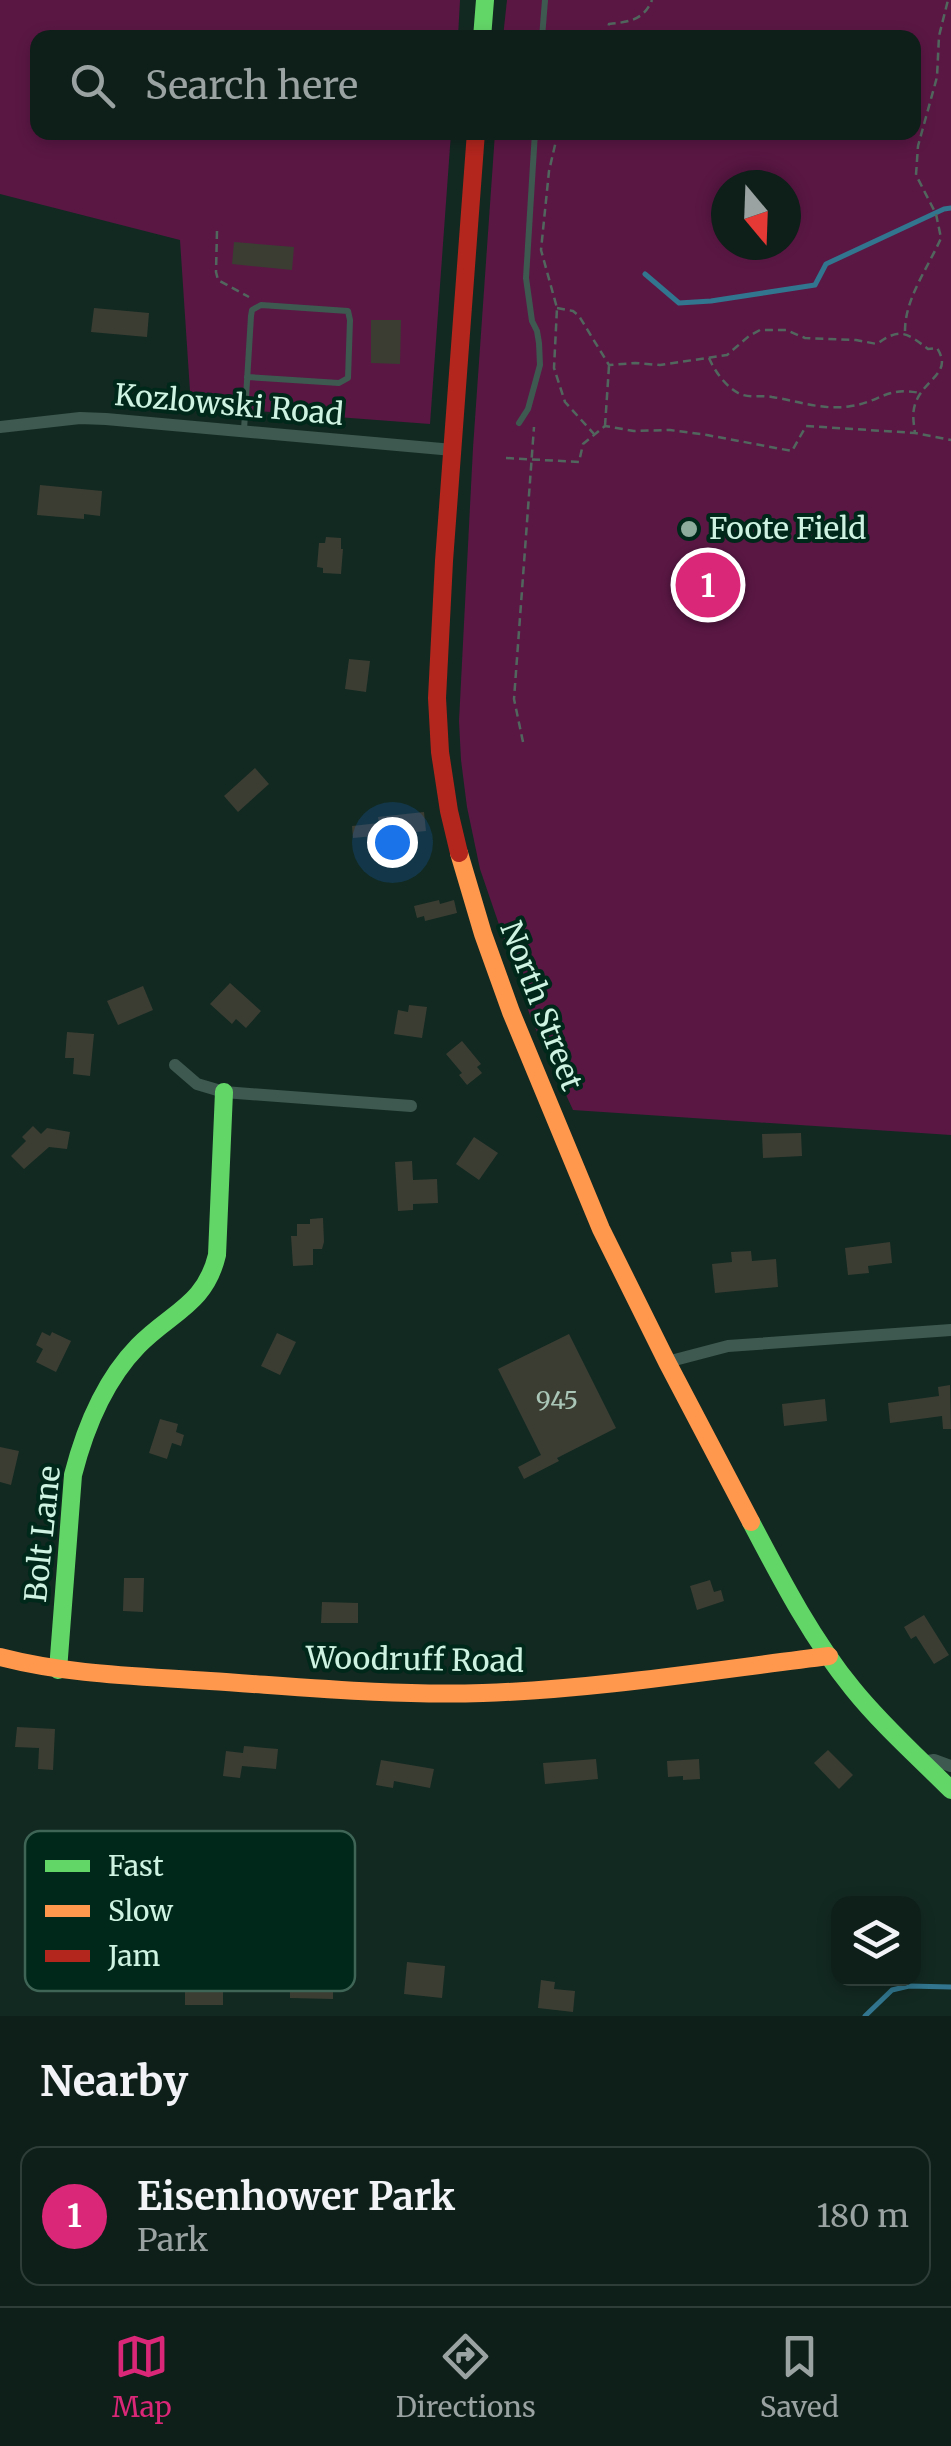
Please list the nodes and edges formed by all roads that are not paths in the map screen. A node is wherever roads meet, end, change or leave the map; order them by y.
1 (485, 0) edge
2 (545, 0) edge
3 (483, 30) edge
4 (543, 30) edge
5 (475, 140) edge
6 (535, 140) edge
7 (248, 377) junction
8 (518, 423) dead end
9 (0, 427) edge
10 (244, 430) junction
11 (454, 450) junction
12 (174, 1066) dead end
13 (224, 1092) junction
14 (412, 1106) dead end
15 (951, 1330) edge
16 (666, 1362) junction
17 (829, 1656) junction
18 (0, 1657) edge
19 (58, 1670) junction
20 (922, 1762) junction
21 (951, 1766) edge
22 (951, 1790) edge

1 - 3 main road
2 - 4 lane
5 - 11 main road, North Street
6 - 8 lane
7 - 7 lane
7 - 10 lane
9 - 10 street, Kozlowski Road
10 - 11 street, Kozlowski Road
11 - 16 main road, North Street
12 - 13 street
13 - 14 street
13 - 19 main road, Bolt Lane
15 - 16 street
16 - 17 main road, North Street
17 - 19 main road, Woodruff Road
17 - 20 main road, North Street
18 - 19 main road, Woodruff Road
20 - 21 street
20 - 22 main road, North Street

